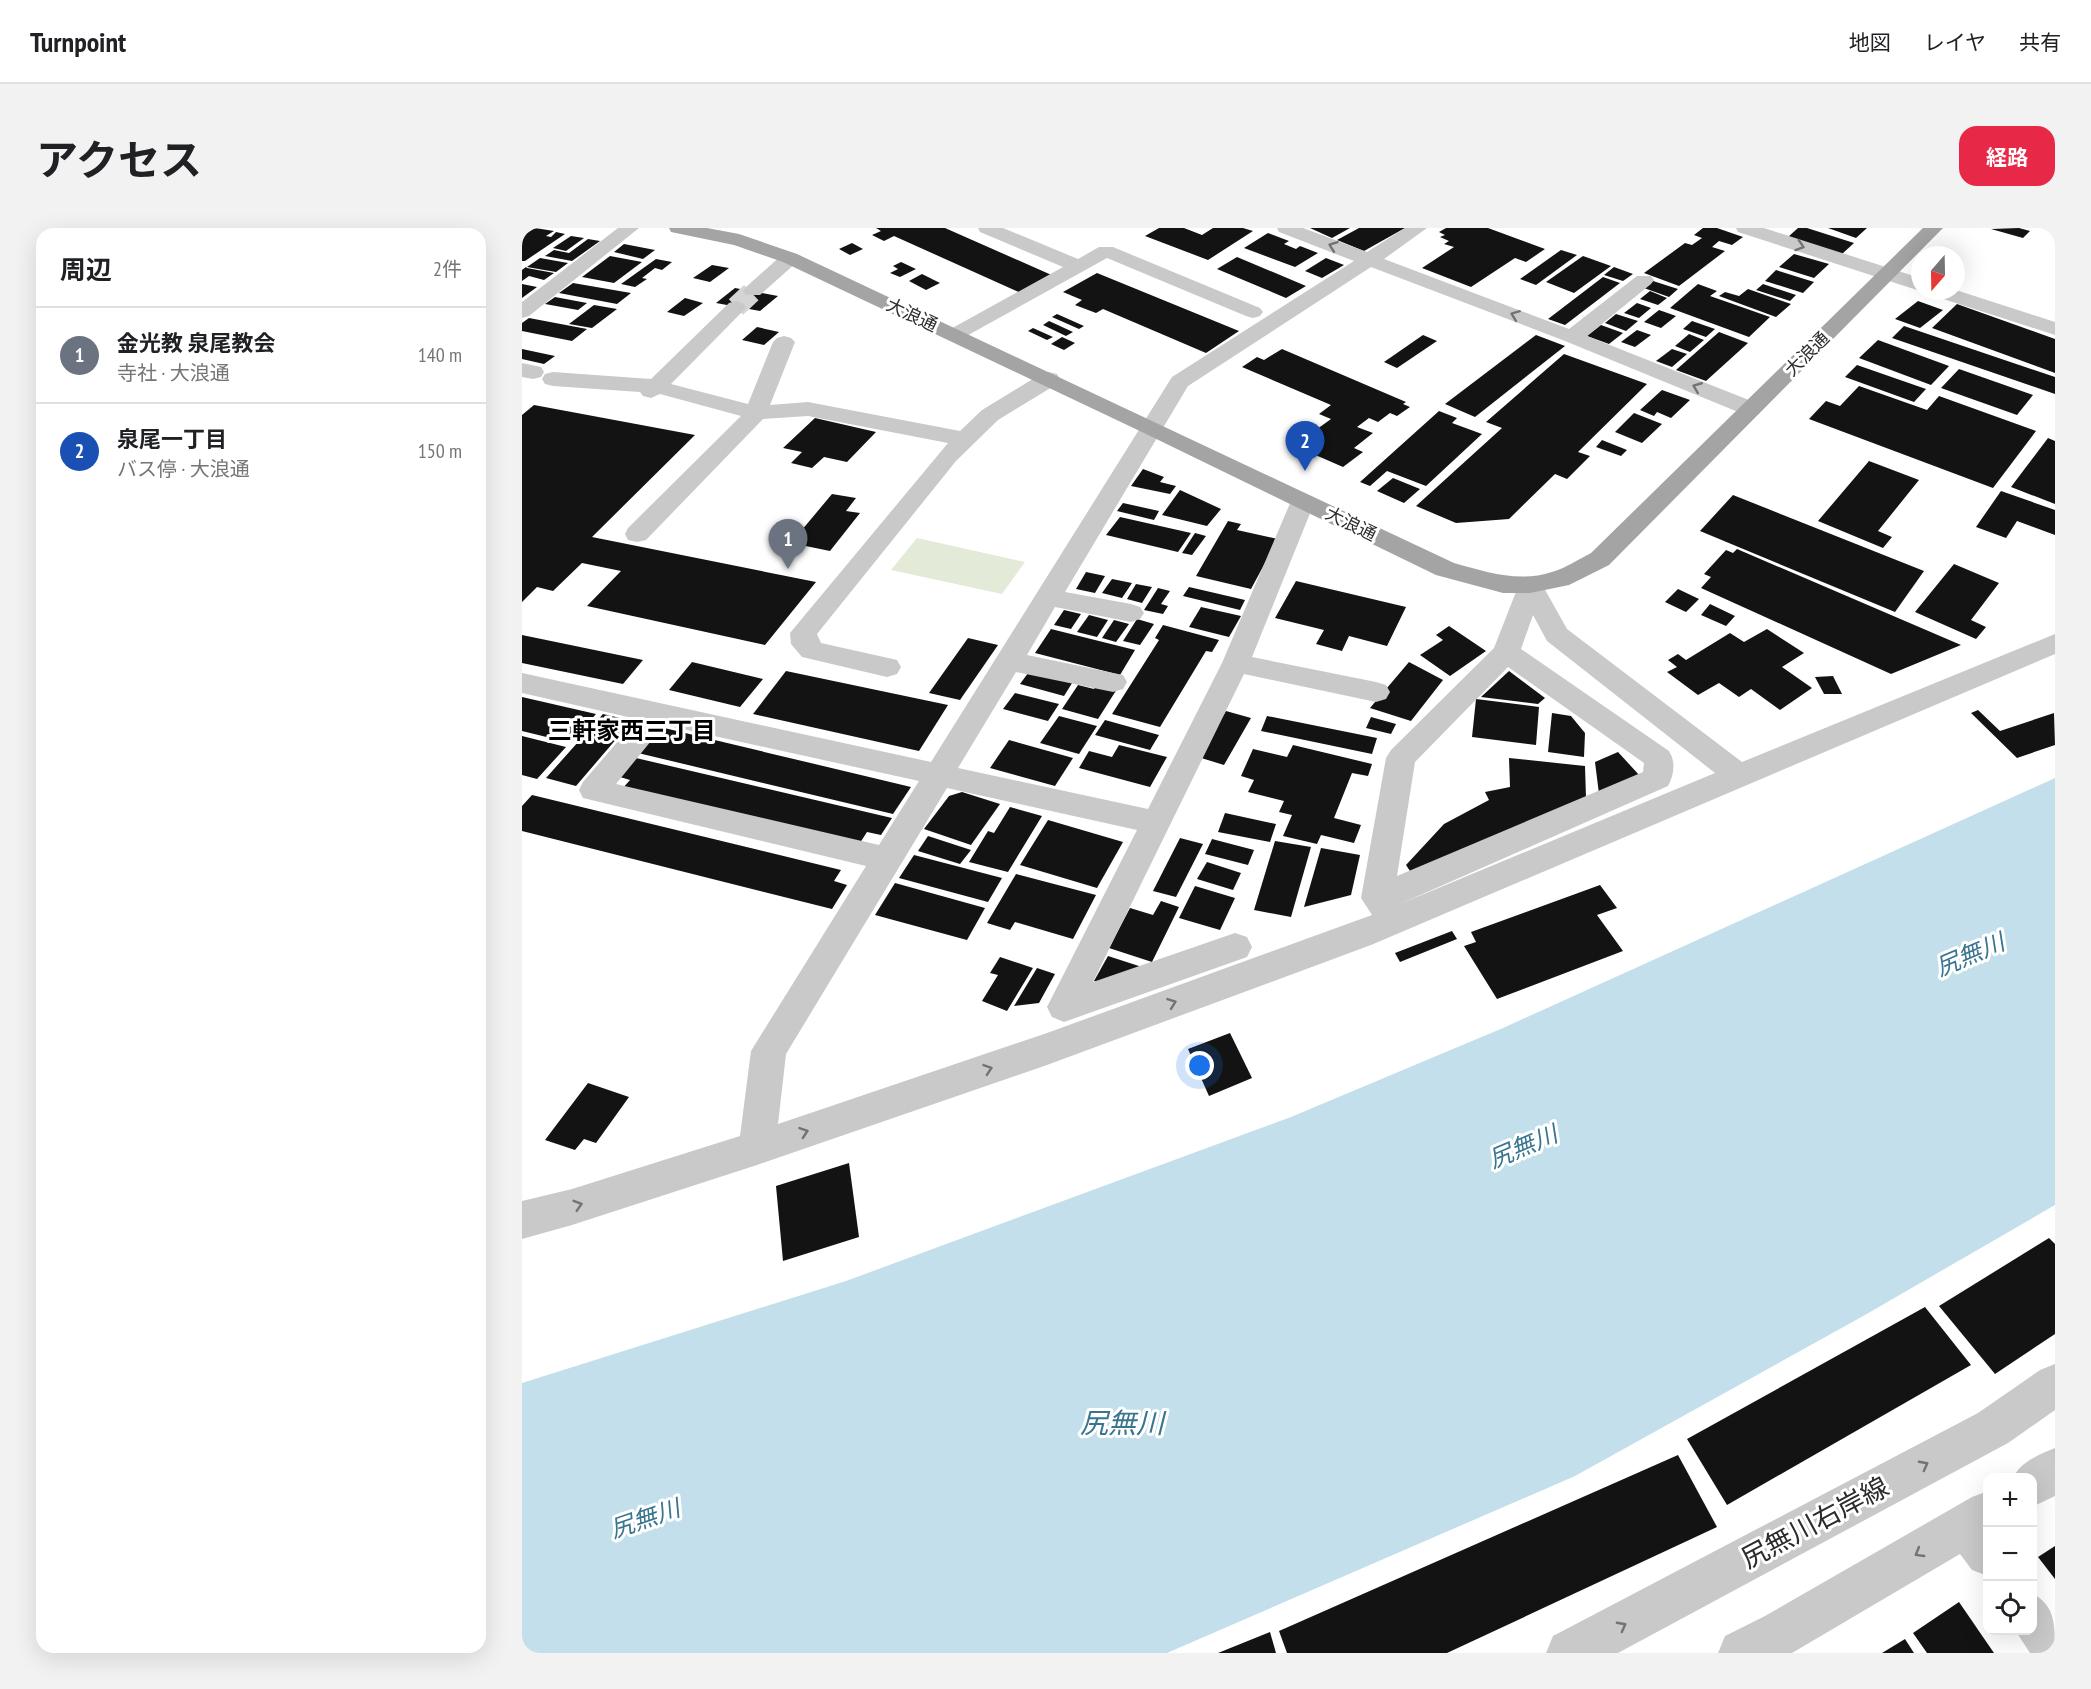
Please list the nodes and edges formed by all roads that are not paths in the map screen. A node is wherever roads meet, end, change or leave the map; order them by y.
1 (630, 228) edge
2 (678, 228) edge
3 (987, 228) edge
4 (1286, 228) edge
5 (1418, 228) edge
6 (1934, 228) edge
7 (1758, 230) edge
8 (790, 258) junction
9 (1370, 259) junction
10 (1078, 266) junction
11 (1886, 274) junction
12 (1644, 280) dead end
13 (1911, 282) edge
14 (753, 291) tunnel mouth
15 (1965, 300) edge
16 (736, 307) tunnel mouth
17 (524, 309) edge
18 (1253, 312) dead end
19 (2055, 329) edge
20 (954, 334) junction
21 (1572, 337) junction
22 (784, 342) dead end
23 (536, 374) edge
24 (1049, 379) junction
25 (653, 389) junction
26 (1751, 409) junction
27 (756, 413) junction
28 (1152, 428) junction
29 (965, 439) junction
30 (1303, 501) junction
31 (637, 534) dead end
32 (1530, 585) junction
33 (1048, 597) junction
34 (1131, 613) dead end
35 (2055, 643) edge
36 (1506, 652) junction
37 (1009, 661) junction
38 (1236, 663) junction
39 (887, 667) dead end
40 (522, 682) edge
41 (1113, 682) dead end
42 (1376, 692) dead end
43 (658, 713) junction
44 (939, 775) junction
45 (1740, 777) junction
46 (1157, 823) junction
47 (888, 859) junction
48 (1386, 910) junction
49 (1235, 947) dead end
50 (757, 1148) junction
51 (522, 1220) edge
52 (2055, 1385) edge
53 (2055, 1470) edge
54 (2037, 1482) edge
55 (1981, 1531) edge
56 (2037, 1623) edge
57 (2055, 1648) edge
58 (1570, 1653) edge
59 (1742, 1653) edge

1 - 17 street
2 - 8 main road, 大浪通
3 - 10 street
9 -> 4 street
5 - 9 street
6 - 11 main road, 大浪通
7 -> 11 street
8 - 14 street
8 - 20 main road, 大浪通
21 -> 9 street
9 - 28 street
10 - 18 street
10 - 20 street
11 - 13 street
11 - 26 main road, 大浪通
12 - 21 street
15 - 19 street
16 - 25 street
20 - 24 main road, 大浪通
26 -> 21 street
22 - 27 street
23 - 25 street
24 - 28 main road, 大浪通
24 - 29 street
25 - 27 street
26 - 32 main road, 大浪通
27 - 29 street
27 - 31 street
28 - 30 main road, 大浪通
28 - 33 street
29 - 39 street
30 - 32 main road, 大浪通
30 - 38 street
32 - 36 street
32 - 45 street
33 - 34 street
33 - 37 street
35 - 45 street
36 - 48 street
36 - 48 street
37 - 41 street
37 - 44 street
38 - 42 street
38 - 46 street
40 - 43 street
43 - 44 street
43 - 47 street
44 - 46 street
44 - 47 street
45 - 48 street
46 - 49 street
47 - 50 street
50 -> 48 street
51 -> 50 street
58 -> 52 street, 尻無川右岸線
53 - 54 street
55 -> 59 street
56 - 57 street

